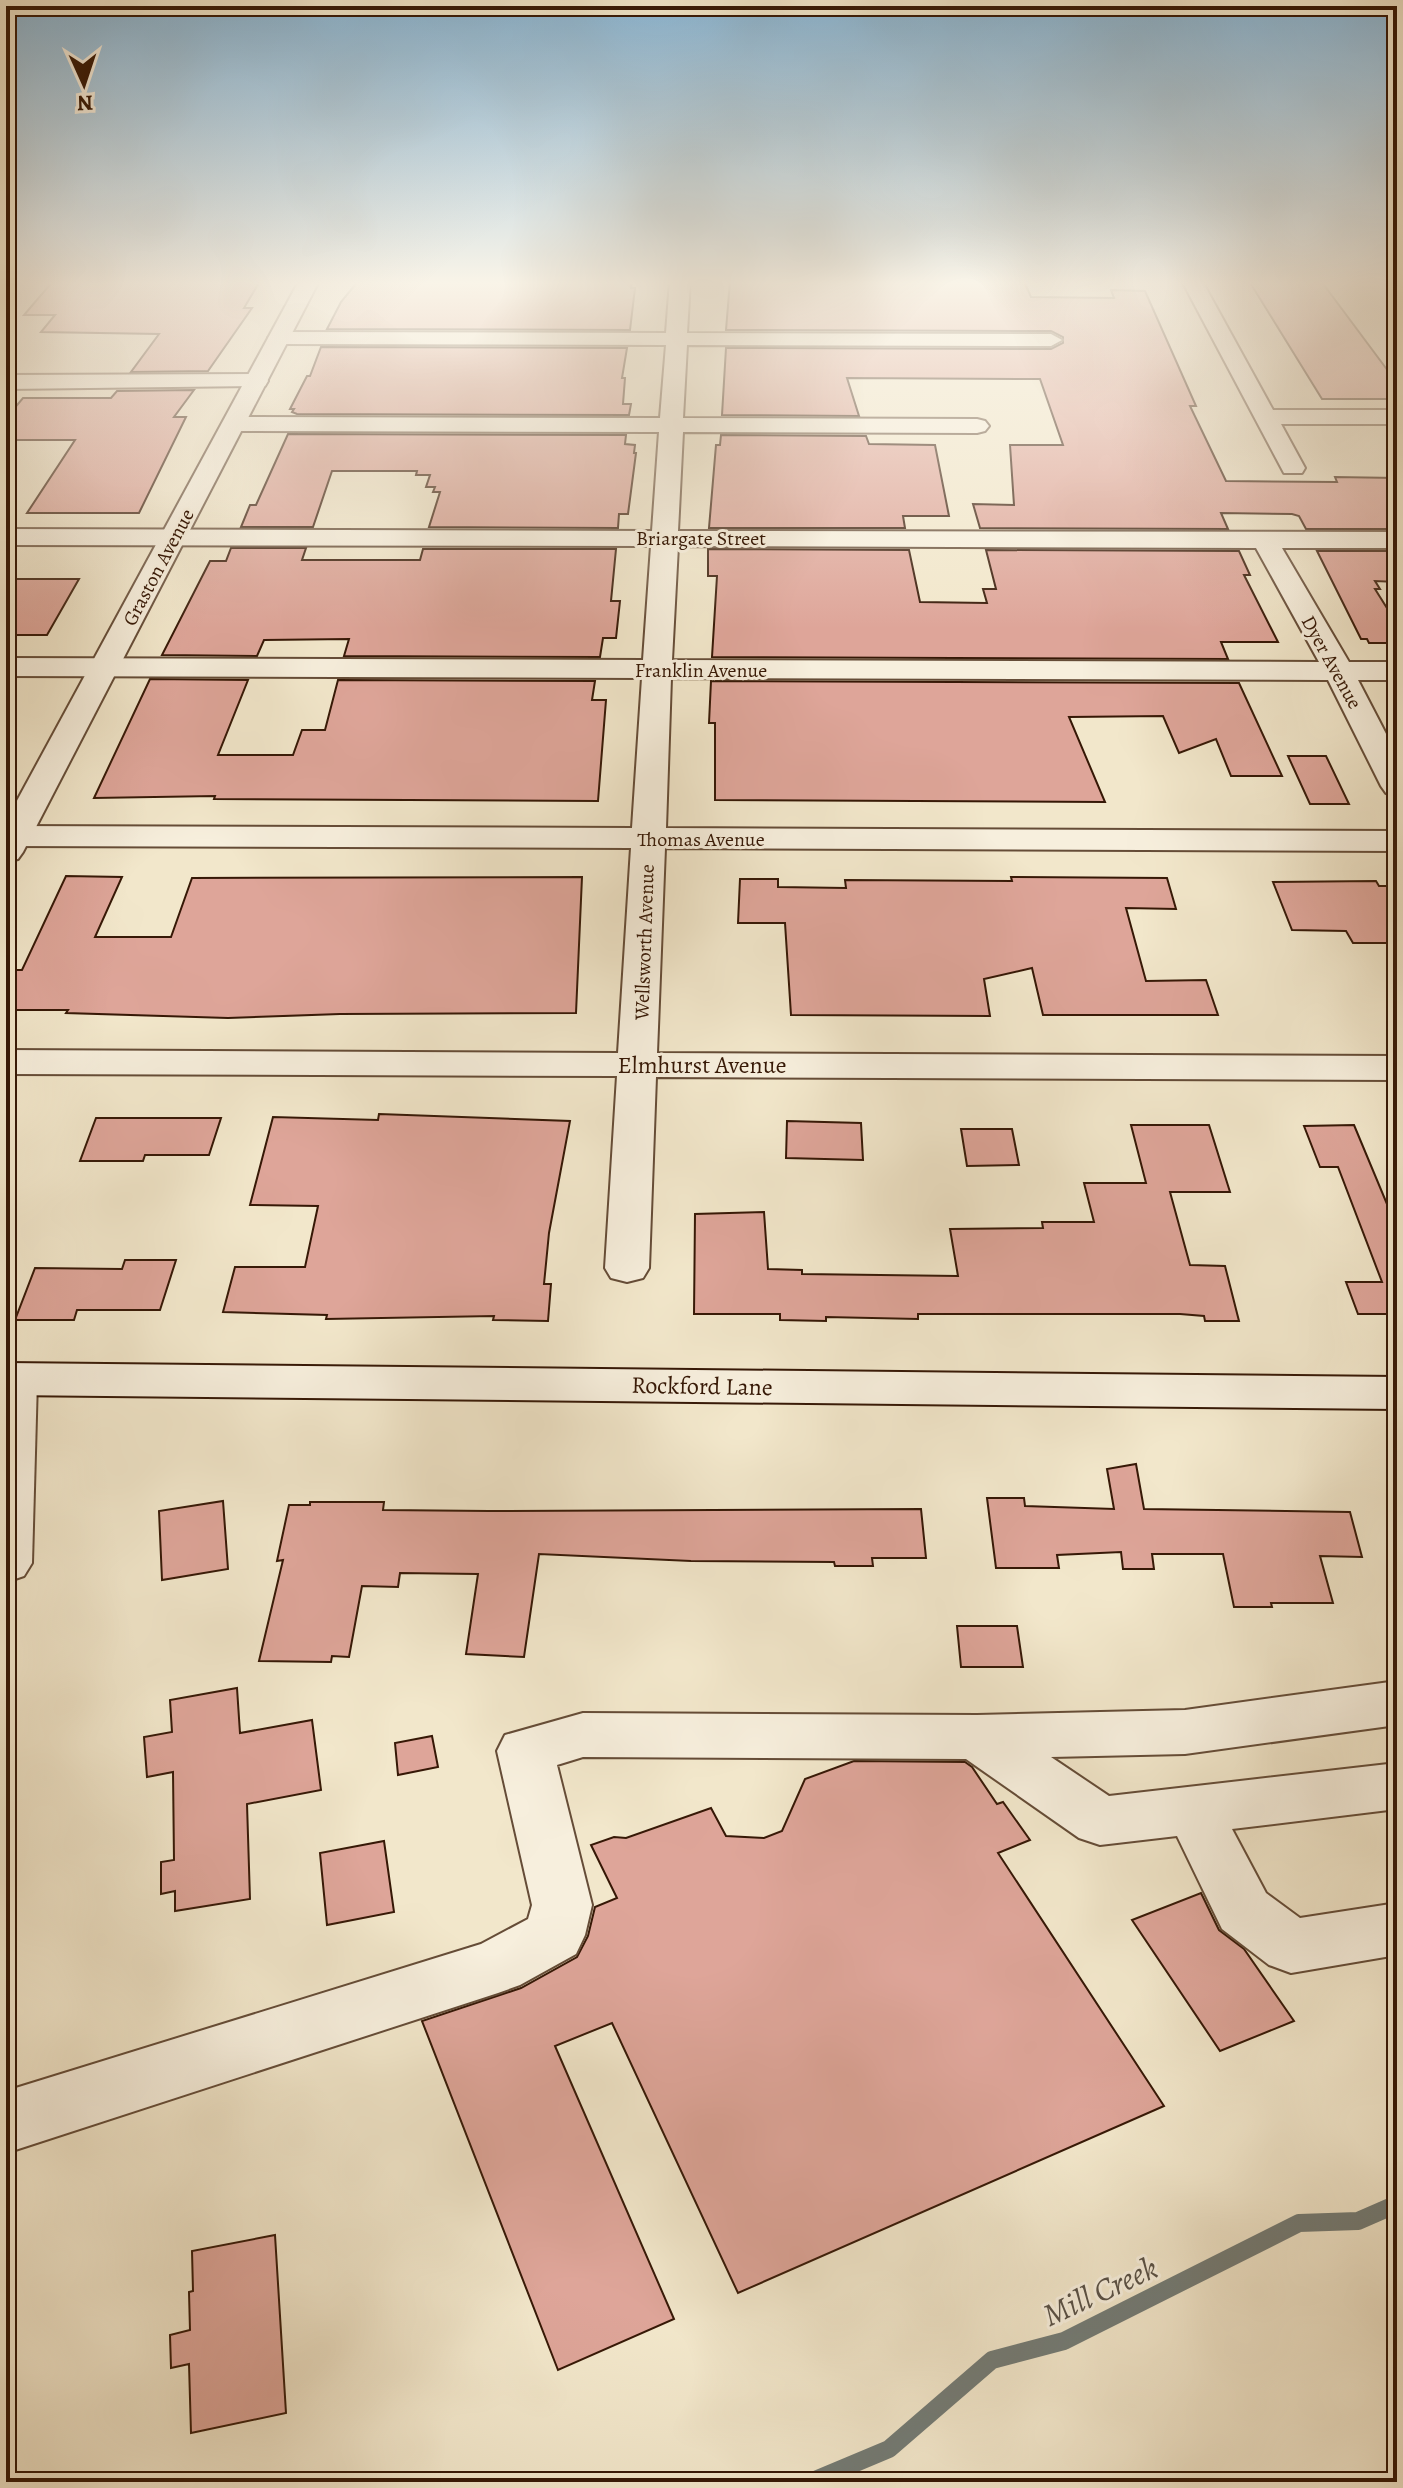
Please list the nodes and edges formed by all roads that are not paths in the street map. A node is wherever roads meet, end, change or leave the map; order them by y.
1 (248, 397) edge
2 (673, 397) edge
3 (1253, 397) edge
4 (1264, 417) junction
5 (1397, 417) edge
6 (234, 424) junction
7 (671, 425) junction
8 (977, 426) dead end
9 (1293, 468) dead end
10 (6, 537) edge
11 (174, 537) junction
12 (665, 538) junction
13 (1264, 539) junction
14 (1397, 540) edge
15 (6, 667) edge
16 (105, 667) junction
17 (657, 670) junction
18 (1339, 671) junction
19 (1397, 671) edge
20 (1397, 786) edge
21 (648, 839) junction
22 (9, 841) edge
23 (1397, 841) edge
24 (6, 1062) edge
25 (639, 1064) junction
26 (1397, 1068) edge
27 (627, 1268) dead end
28 (9, 1380) edge
29 (1397, 1393) edge
30 (6, 1563) edge
31 (1397, 1703) edge
32 (977, 1737) junction
33 (1397, 1786) edge
34 (1193, 1810) junction
35 (1397, 1929) edge
36 (6, 2122) edge

1 - 6 street, Graston Avenue
2 - 7 street, Wellsworth Avenue
3 - 4 street
4 - 5 street
4 - 9 street
6 - 7 street
6 - 11 street, Graston Avenue
7 - 8 street
7 - 12 street, Wellsworth Avenue
10 - 11 street, Briargate Street
11 - 12 street, Briargate Street
11 - 16 street, Graston Avenue
12 - 13 street, Briargate Street
12 - 17 street, Wellsworth Avenue
13 - 14 street, Briargate Street
13 - 18 street, Dyer Avenue
15 - 16 street, Franklin Avenue
16 - 17 street, Franklin Avenue
16 - 22 street, Graston Avenue
17 - 18 street, Franklin Avenue
17 - 21 street, Wellsworth Avenue
18 - 19 street, Franklin Avenue
18 - 20 street, Dyer Avenue
21 - 22 street, Thomas Avenue
21 - 23 street, Thomas Avenue
21 - 25 street, Wellsworth Avenue
24 - 25 street, Elmhurst Avenue
25 - 26 street, Elmhurst Avenue
25 - 27 street, Wellsworth Avenue
28 - 29 street, Rockford Lane
28 - 30 street
31 - 32 street
32 - 34 street
32 - 36 street
33 - 34 street
34 - 35 street

